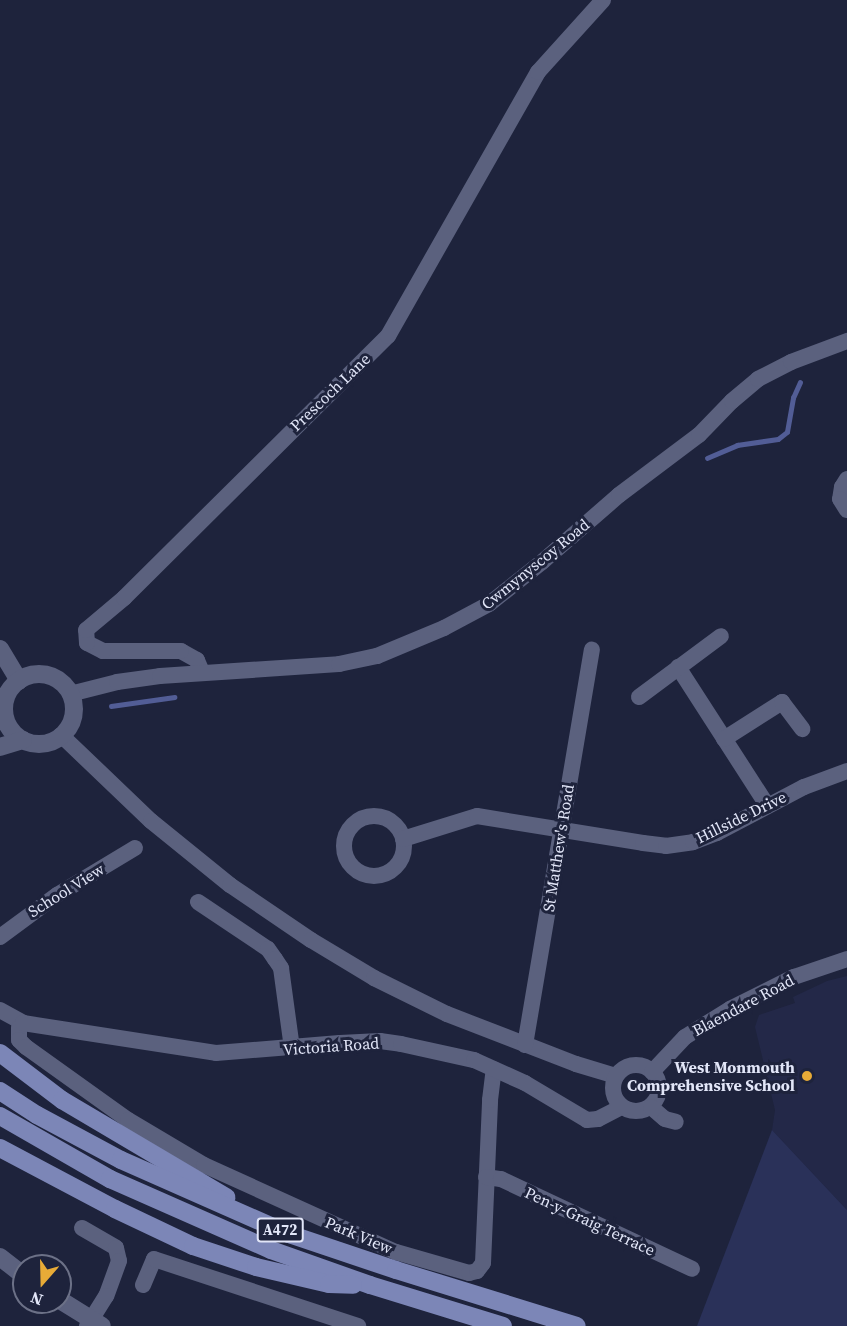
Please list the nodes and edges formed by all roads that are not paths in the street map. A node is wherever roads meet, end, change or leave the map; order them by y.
1 (603, 0) edge
2 (847, 341) edge
3 (847, 479) edge
4 (847, 510) edge
5 (721, 636) dead end
6 (0, 649) edge
7 (592, 650) dead end
8 (678, 668) junction
9 (202, 672) junction
10 (19, 681) junction
11 (70, 694) junction
12 (639, 697) dead end
13 (3, 703) edge
14 (802, 729) dead end
15 (61, 735) junction
16 (724, 739) junction
17 (23, 740) junction
18 (0, 747) edge
19 (847, 771) edge
20 (767, 806) junction
21 (561, 830) junction
22 (403, 839) dead end
23 (135, 848) dead end
24 (198, 902) dead end
25 (0, 937) edge
26 (847, 959) edge
27 (0, 1010) edge
28 (23, 1023) junction
29 (525, 1045) junction
30 (292, 1048) junction
31 (0, 1053) edge
32 (494, 1069) junction
33 (652, 1072) junction
34 (616, 1076) junction
35 (0, 1091) edge
36 (622, 1107) junction
37 (651, 1107) junction
38 (0, 1116) edge
39 (676, 1122) dead end
40 (0, 1148) edge
41 (486, 1178) junction
42 (82, 1228) dead end
43 (289, 1233) junction
44 (692, 1269) dead end
45 (143, 1285) dead end
46 (370, 1285) junction
47 (72, 1308) edge
48 (94, 1324) edge
49 (358, 1326) edge
50 (503, 1326) edge
51 (577, 1326) edge

1 - 9 street, Prescoch Lane
2 - 9 street, Cwmynyscoy Road
3 - 4 street
5 - 8 street
6 - 10 street
7 - 21 street, St Matthew's Road
8 - 12 street
8 - 16 street
9 - 11 street, Cwmynyscoy Road
10 - 11 street
10 - 13 street
11 - 15 street
13 - 17 street
14 - 16 street
15 - 17 street
15 - 29 street
16 - 20 street
17 - 18 street
19 - 20 street, Hillside Drive
20 - 21 street, Hillside Drive
21 - 22 street, Hillside Drive
21 - 29 street, St Matthew's Road
23 - 25 street, School View
24 - 30 street
26 - 33 street, Blaendare Road
27 - 28 street
28 - 30 street, Victoria Road
28 - 41 street, Park View
29 - 34 street
30 - 32 street, Victoria Road
31 - 43 main road
32 - 36 street, Victoria Road
32 - 41 street, Park View
33 - 34 street
33 - 37 street
34 - 36 street
35 - 43 main road, A472
36 - 37 street
37 - 39 street
38 - 46 main road, A472
40 - 46 main road
41 - 44 street, Pen-y-Graig Terrace
42 - 48 street
43 - 51 main road, A472
45 - 49 street
46 - 50 main road, A472
47 - 48 street

